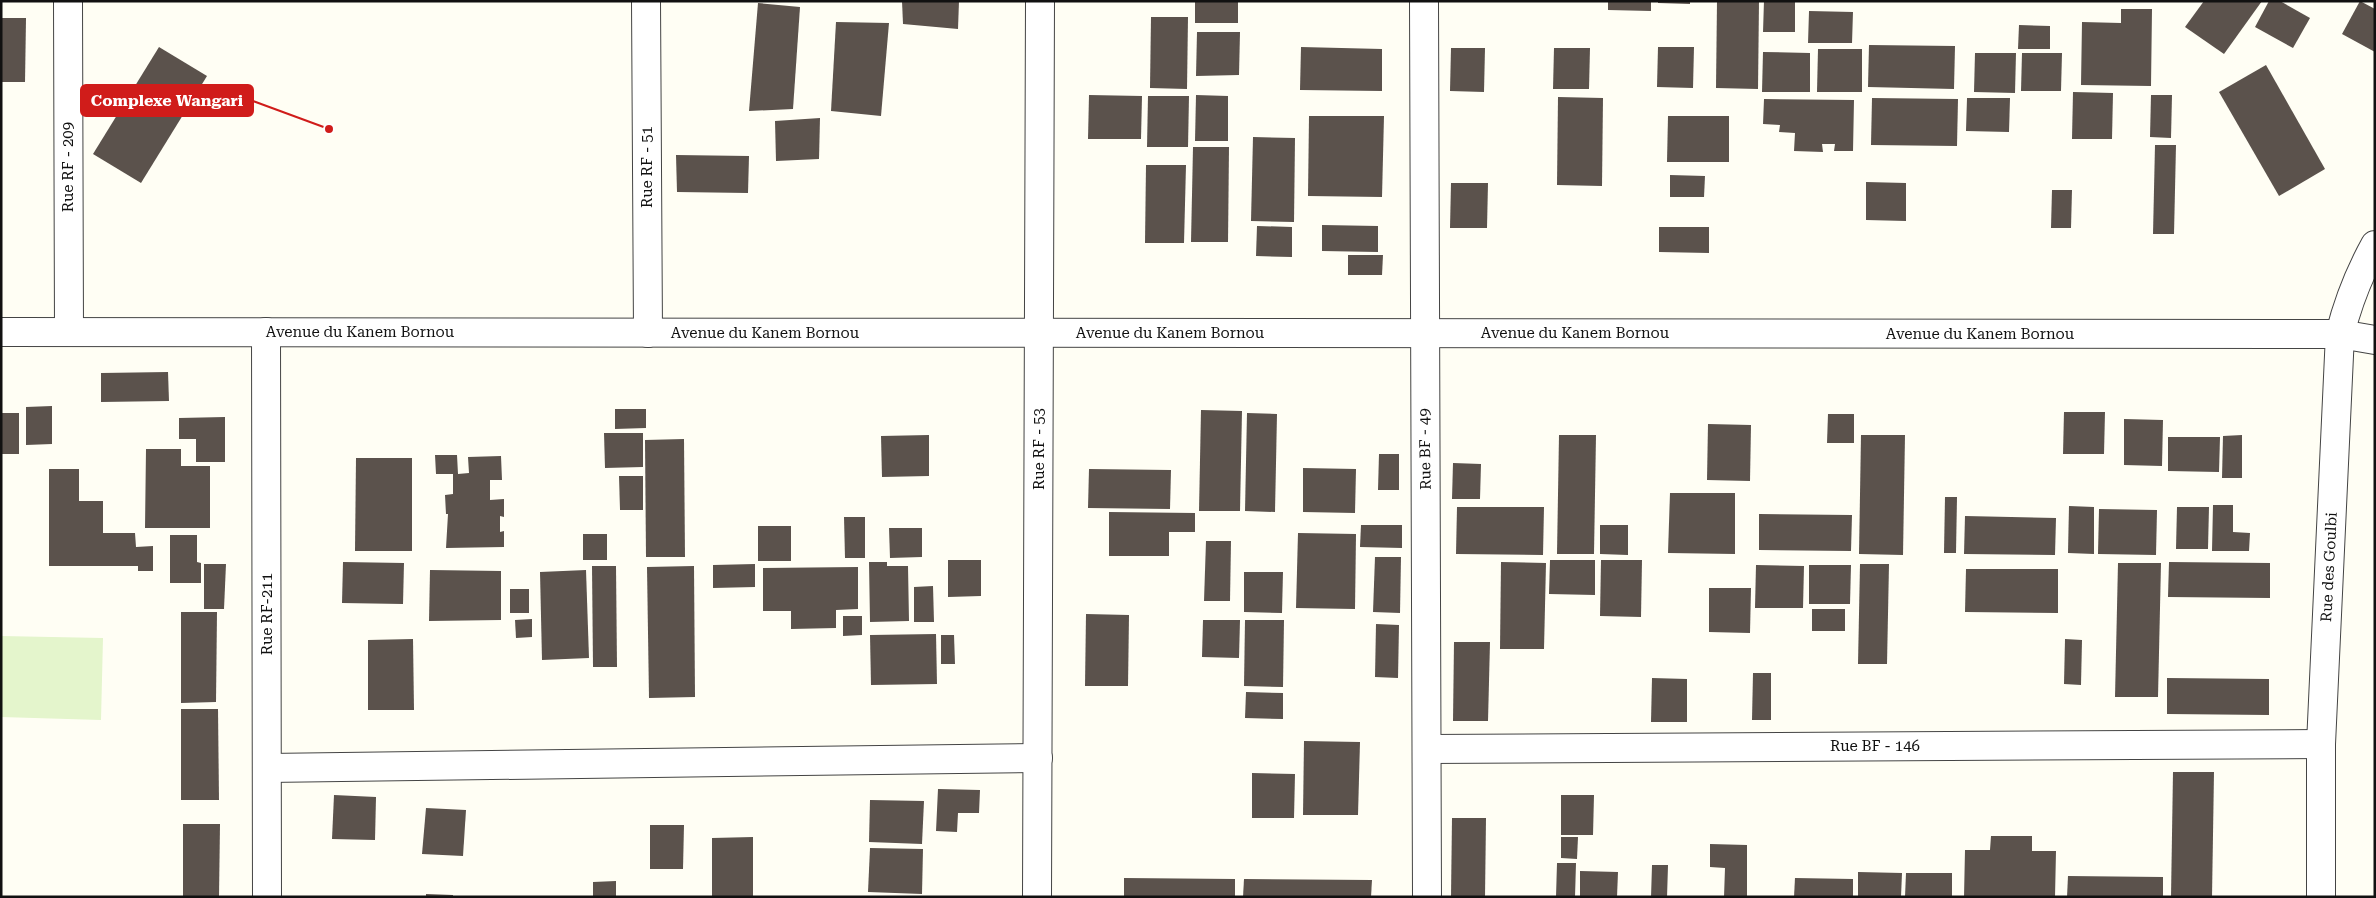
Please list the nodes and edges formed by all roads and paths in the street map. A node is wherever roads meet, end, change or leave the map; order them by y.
1 (68, 1) edge
2 (646, 1) edge
3 (1040, 1) edge
4 (1424, 1) edge
5 (2375, 245) edge
6 (1, 332) edge
7 (69, 332) junction
8 (266, 332) junction
9 (648, 332) junction
10 (1039, 333) junction
11 (1424, 333) junction
12 (2340, 334) junction
13 (2375, 340) edge
14 (2321, 744) junction
15 (1428, 748) junction
16 (1038, 758) junction
17 (267, 768) junction
18 (267, 897) edge
19 (1037, 897) edge
20 (1427, 897) edge
21 (2321, 897) edge

1 - 7 street, Rue RF - 209
2 - 9 street, Rue RF - 51
3 - 10 street, Rue RF - 53
4 - 11 street, Rue BF - 49
5 - 12 street, Rue des Goulbi
6 - 7 street, Avenue du Kanem Bornou
7 - 8 street, Avenue du Kanem Bornou
8 - 9 street, Avenue du Kanem Bornou
8 - 17 street, Rue RF-211
9 - 10 street, Avenue du Kanem Bornou
10 - 11 street, Avenue du Kanem Bornou
10 - 16 street, Rue RF - 53
11 - 12 street, Avenue du Kanem Bornou
11 - 15 street, Rue BF - 49
12 - 13 street, Avenue du Kanem Bornou
12 - 14 street, Rue des Goulbi
14 - 15 street, Rue BF - 146
14 - 21 street, Rue des Goulbi
15 - 20 street, Rue BF - 49
16 - 17 street
16 - 19 street, Rue RF - 53
17 - 18 street, Rue RF-211

